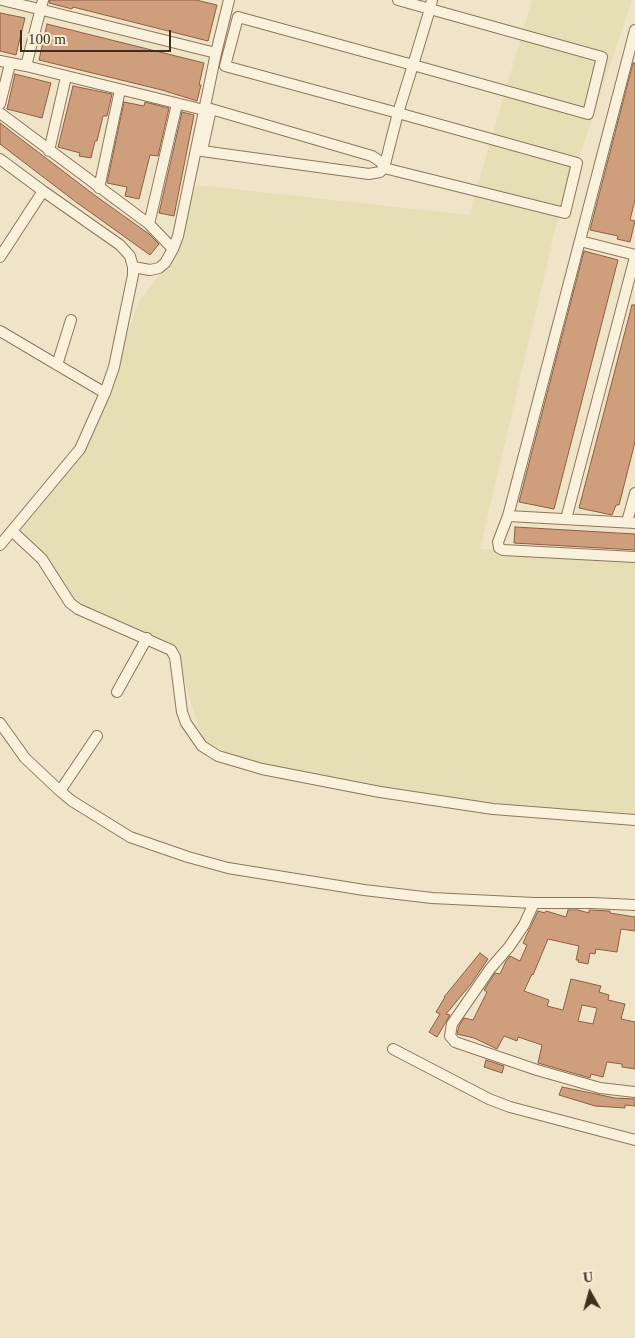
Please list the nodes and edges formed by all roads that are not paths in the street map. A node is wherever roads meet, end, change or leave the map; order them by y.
1 (2, 0) edge
2 (228, 0) edge
3 (398, 0) edge
4 (431, 4) edge
5 (42, 5) edge
6 (635, 30) edge
7 (216, 53) junction
8 (5, 62) edge
9 (413, 65) junction
10 (26, 66) junction
11 (66, 77) junction
12 (120, 90) junction
13 (0, 104) edge
14 (177, 104) junction
15 (204, 110) junction
16 (0, 113) edge
17 (398, 113) junction
18 (49, 151) junction
19 (0, 159) edge
20 (384, 168) junction
21 (99, 188) junction
22 (43, 192) junction
23 (149, 224) junction
24 (580, 241) junction
25 (173, 249) junction
26 (635, 256) edge
27 (0, 258) edge
28 (133, 267) junction
29 (71, 320) dead end
30 (0, 331) edge
31 (57, 365) junction
32 (105, 393) junction
33 (635, 493) edge
34 (508, 516) junction
35 (566, 519) junction
36 (631, 522) edge
37 (12, 531) junction
38 (0, 545) edge
39 (635, 558) edge
40 (146, 638) junction
41 (117, 692) dead end
42 (0, 723) edge
43 (97, 736) dead end
44 (60, 791) junction
45 (635, 820) edge
46 (534, 903) junction
47 (635, 905) edge
48 (393, 1049) dead end
49 (635, 1092) edge
50 (635, 1140) edge

1 - 5 street
2 - 7 street
3 - 4 street
4 - 9 street
4 - 9 street
5 - 7 street
5 - 10 street
6 - 24 street
7 - 15 street
8 - 10 street
8 - 13 street
9 - 17 street
9 - 17 street
10 - 11 street
11 - 12 street
11 - 18 street
12 - 14 street
12 - 21 street
14 - 15 street
14 - 23 street
15 - 25 street
16 - 18 street
17 - 20 street
17 - 20 street
18 - 21 street
19 - 22 street
20 - 20 street
21 - 23 street
22 - 27 street
22 - 28 street
23 - 25 street
24 - 26 street
24 - 34 street
25 - 28 street
26 - 35 street
28 - 32 street
29 - 31 street
30 - 31 street
31 - 32 street
32 - 37 street
33 - 36 street
34 - 35 street
34 - 39 street
35 - 36 street
37 - 38 street
37 - 40 street
40 - 41 street
40 - 45 street
42 - 44 street
43 - 44 street
44 - 46 street
46 - 47 street
46 - 49 street
48 - 50 street

